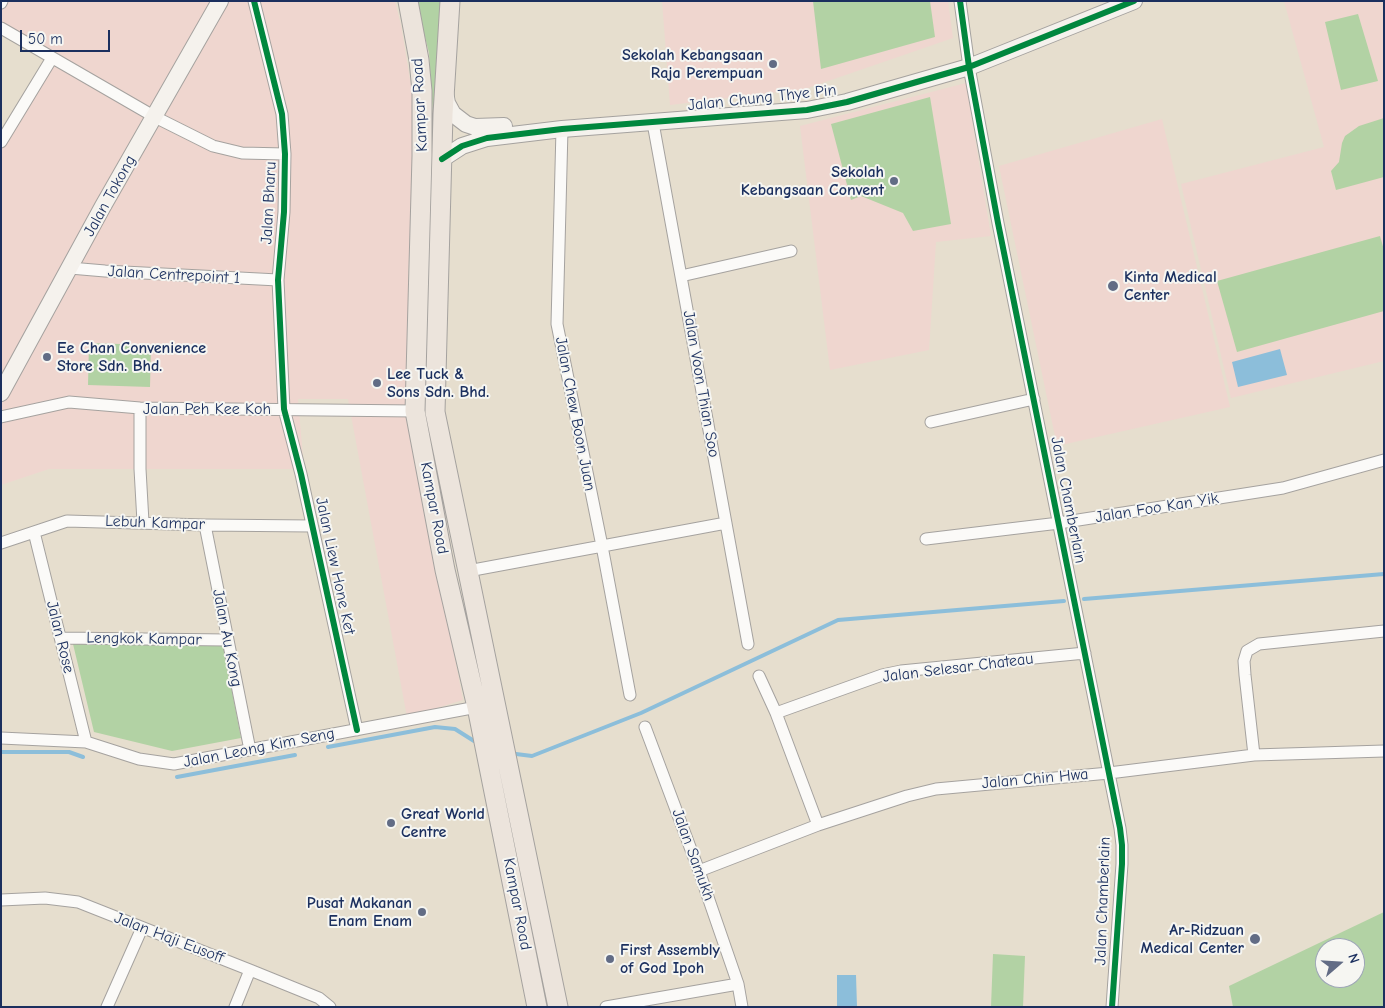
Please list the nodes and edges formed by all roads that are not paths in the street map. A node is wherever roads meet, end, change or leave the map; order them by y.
1 (220, 1) edge
2 (254, 1) edge
3 (408, 1) edge
4 (450, 1) edge
5 (960, 1) edge
6 (1134, 1) edge
7 (1, 28) edge
8 (52, 58) junction
9 (969, 68) junction
10 (444, 88) junction
11 (155, 117) junction
12 (654, 123) junction
13 (562, 130) junction
14 (1, 142) edge
15 (285, 154) junction
16 (442, 159) junction
17 (791, 251) dead end
18 (70, 268) junction
19 (681, 276) junction
20 (278, 280) junction
21 (1, 393) edge
22 (1034, 399) junction
23 (140, 408) junction
24 (284, 409) junction
25 (415, 411) junction
26 (1, 417) edge
27 (931, 422) dead end
28 (1384, 460) edge
29 (143, 522) junction
30 (726, 523) junction
31 (1059, 523) junction
32 (204, 525) junction
33 (312, 526) junction
34 (34, 532) junction
35 (926, 539) dead end
36 (1, 542) edge
37 (602, 546) junction
38 (468, 571) junction
39 (1384, 631) edge
40 (61, 638) junction
41 (227, 640) junction
42 (748, 644) dead end
43 (1085, 653) junction
44 (489, 672) junction
45 (759, 676) dead end
46 (630, 695) dead end
47 (477, 707) junction
48 (776, 713) junction
49 (645, 727) dead end
50 (357, 730) junction
51 (1, 738) edge
52 (86, 742) junction
53 (250, 750) junction
54 (1384, 751) edge
55 (1254, 755) junction
56 (1109, 773) junction
57 (818, 825) junction
58 (700, 871) junction
59 (1, 900) edge
60 (142, 928) junction
61 (250, 970) junction
62 (738, 984) junction
63 (107, 1007) edge
64 (234, 1007) edge
65 (330, 1007) edge
66 (537, 1007) edge
67 (558, 1007) edge
68 (606, 1007) edge
69 (742, 1007) edge
70 (1112, 1007) edge

1 - 11 street, Jalan Tokong
2 - 15 street, Jalan Bharu
3 - 25 main road, Kampar Road
4 - 10 main road, Kampar Road
5 - 9 street, Jalan Chamberlain
6 - 9 street, Jalan Chung Thye Pin
7 - 8 street
8 - 11 street
8 - 14 street
9 - 12 street, Jalan Chung Thye Pin
9 - 22 street, Jalan Chamberlain
10 - 13 street, Jalan Chung Thye Pin
10 - 16 main road, Kampar Road
11 - 15 street
11 - 18 street, Jalan Tokong
12 - 13 street, Jalan Chung Thye Pin
12 - 19 street, Jalan Voon Thian Soo
13 - 16 street, Jalan Chung Thye Pin
13 - 37 street, Jalan Chew Boon Juan
15 - 20 street, Jalan Bharu
16 - 38 main road, Kampar Road
17 - 19 street
18 - 20 street, Jalan Centrepoint 1
18 - 21 street, Jalan Tokong
19 - 30 street, Jalan Voon Thian Soo
20 - 24 street, Jalan Bharu
22 - 27 street
22 - 31 street, Jalan Chamberlain
23 - 24 street, Jalan Peh Kee Koh
23 - 26 street, Jalan Peh Kee Koh
23 - 29 street
24 - 25 street, Jalan Peh Kee Koh
24 - 33 street, Jalan Liew Hone Ket
25 - 47 main road, Kampar Road
28 - 31 street, Jalan Foo Kan Yik
29 - 32 street, Lebuh Kampar
29 - 34 street, Lebuh Kampar
30 - 37 street
30 - 42 street, Jalan Voon Thian Soo
31 - 35 street, Jalan Foo Kan Yik
31 - 43 street, Jalan Chamberlain
32 - 33 street, Lebuh Kampar
32 - 41 street, Jalan Au Kong
33 - 50 street, Jalan Liew Hone Ket
34 - 36 street, Lebuh Kampar
34 - 40 street, Jalan Rose
37 - 38 street
37 - 46 street, Jalan Chew Boon Juan
38 - 44 main road, Kampar Road
39 - 55 street
40 - 41 street, Lengkok Kampar
40 - 52 street, Jalan Rose
41 - 53 street, Jalan Au Kong
43 - 48 street, Jalan Selesar Chateau
43 - 56 street, Jalan Chamberlain
44 - 47 street
44 - 67 main road, Kampar Road
45 - 48 street
47 - 50 street, Jalan Leong Kim Seng
47 - 66 main road, Kampar Road
48 - 57 street
49 - 58 street, Jalan Samukh
50 - 53 street, Jalan Leong Kim Seng
51 - 52 street, Jalan Leong Kim Seng
52 - 53 street, Jalan Leong Kim Seng
54 - 55 street, Jalan Chin Hwa
55 - 56 street, Jalan Chin Hwa
56 - 57 street, Jalan Chin Hwa
56 - 70 street, Jalan Chamberlain
57 - 58 street, Jalan Chin Hwa
58 - 62 street, Jalan Samukh
59 - 60 street, Jalan Haji Eusoff
60 - 61 street, Jalan Haji Eusoff
60 - 63 street
61 - 64 street
61 - 65 street, Jalan Haji Eusoff
62 - 68 street
62 - 69 street, Jalan Samukh

